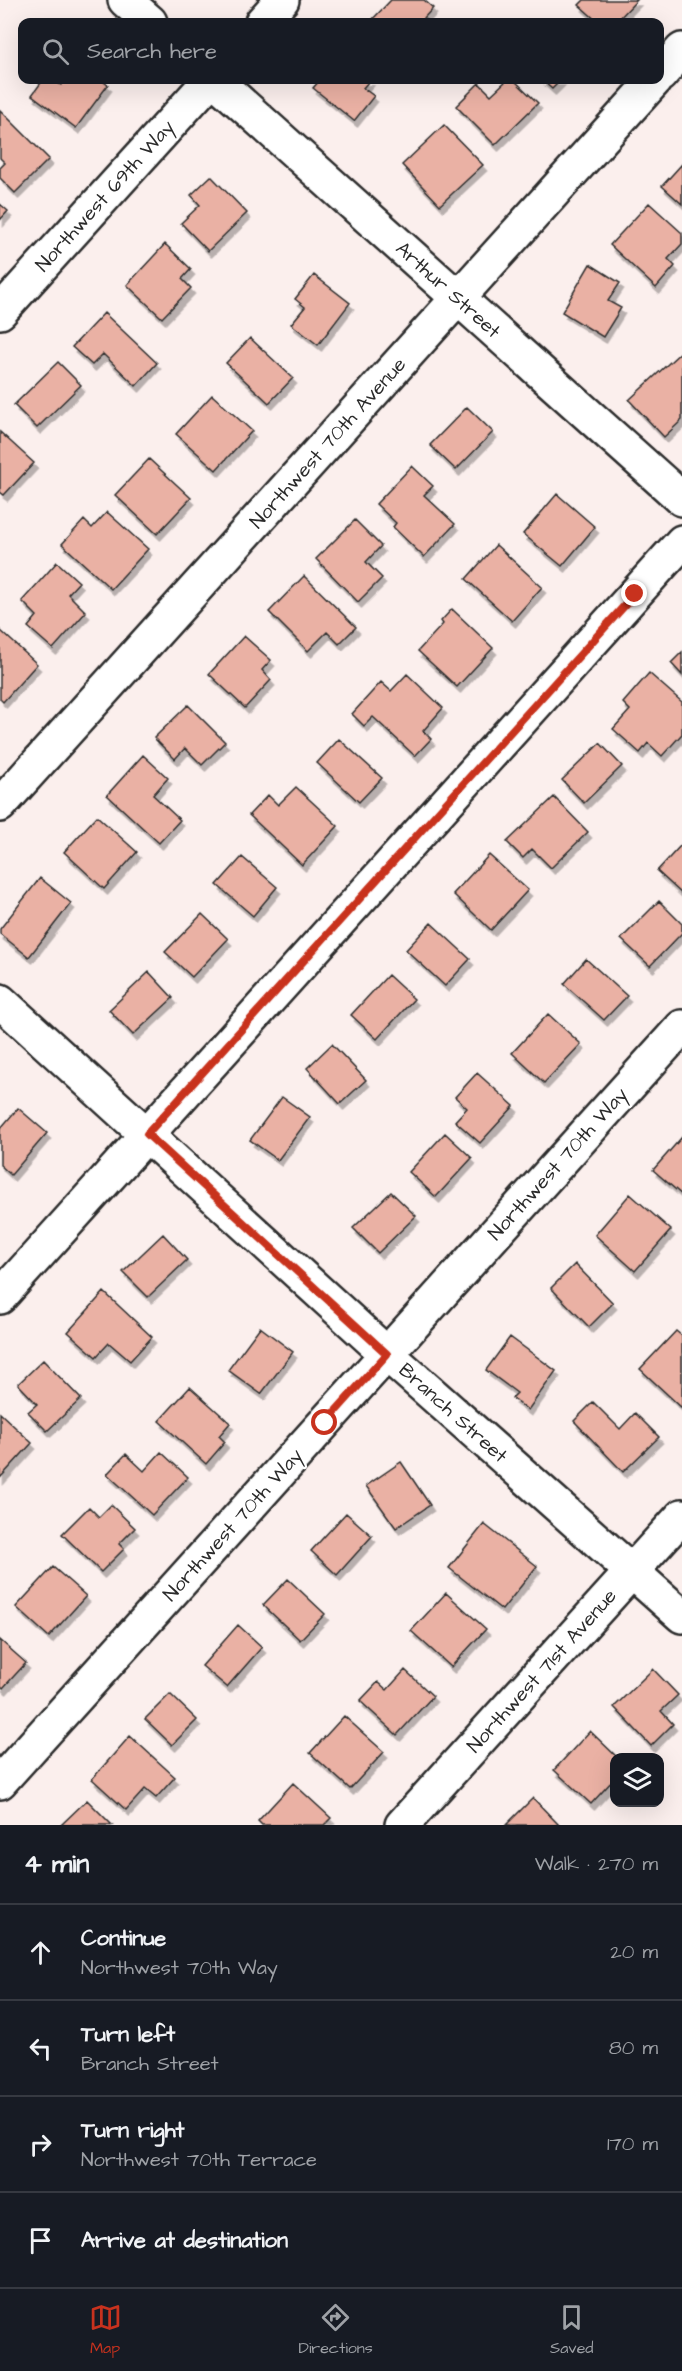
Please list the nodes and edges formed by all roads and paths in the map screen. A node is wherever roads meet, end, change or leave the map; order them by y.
1 (125, 0) edge
2 (282, 0) edge
3 (145, 18) edge
4 (266, 18) edge
5 (682, 50) edge
6 (664, 70) edge
7 (206, 84) edge
8 (219, 84) edge
9 (651, 84) edge
10 (459, 299) junction
11 (0, 312) edge
12 (682, 499) edge
13 (682, 542) edge
14 (0, 805) edge
15 (0, 1001) edge
16 (682, 1027) edge
17 (147, 1134) junction
18 (0, 1297) edge
19 (387, 1354) junction
20 (682, 1516) edge
21 (632, 1572) junction
22 (682, 1616) edge
23 (0, 1782) edge
24 (402, 1825) edge

1 - 3 street
2 - 4 street
5 - 6 street
7 - 11 street, Northwest 69th Way
8 - 10 street, Arthur Street
9 - 10 street, Northwest 70th Avenue
10 - 12 street, Arthur Street
10 - 14 street, Northwest 70th Avenue
13 - 17 street
15 - 17 street, Branch Street
16 - 19 street, Northwest 70th Way
17 - 18 street
17 - 19 street, Branch Street
19 - 21 street, Branch Street
19 - 23 street, Northwest 70th Way
20 - 21 street, Northwest 71st Avenue
21 - 22 street, Branch Street
21 - 24 street, Northwest 71st Avenue

